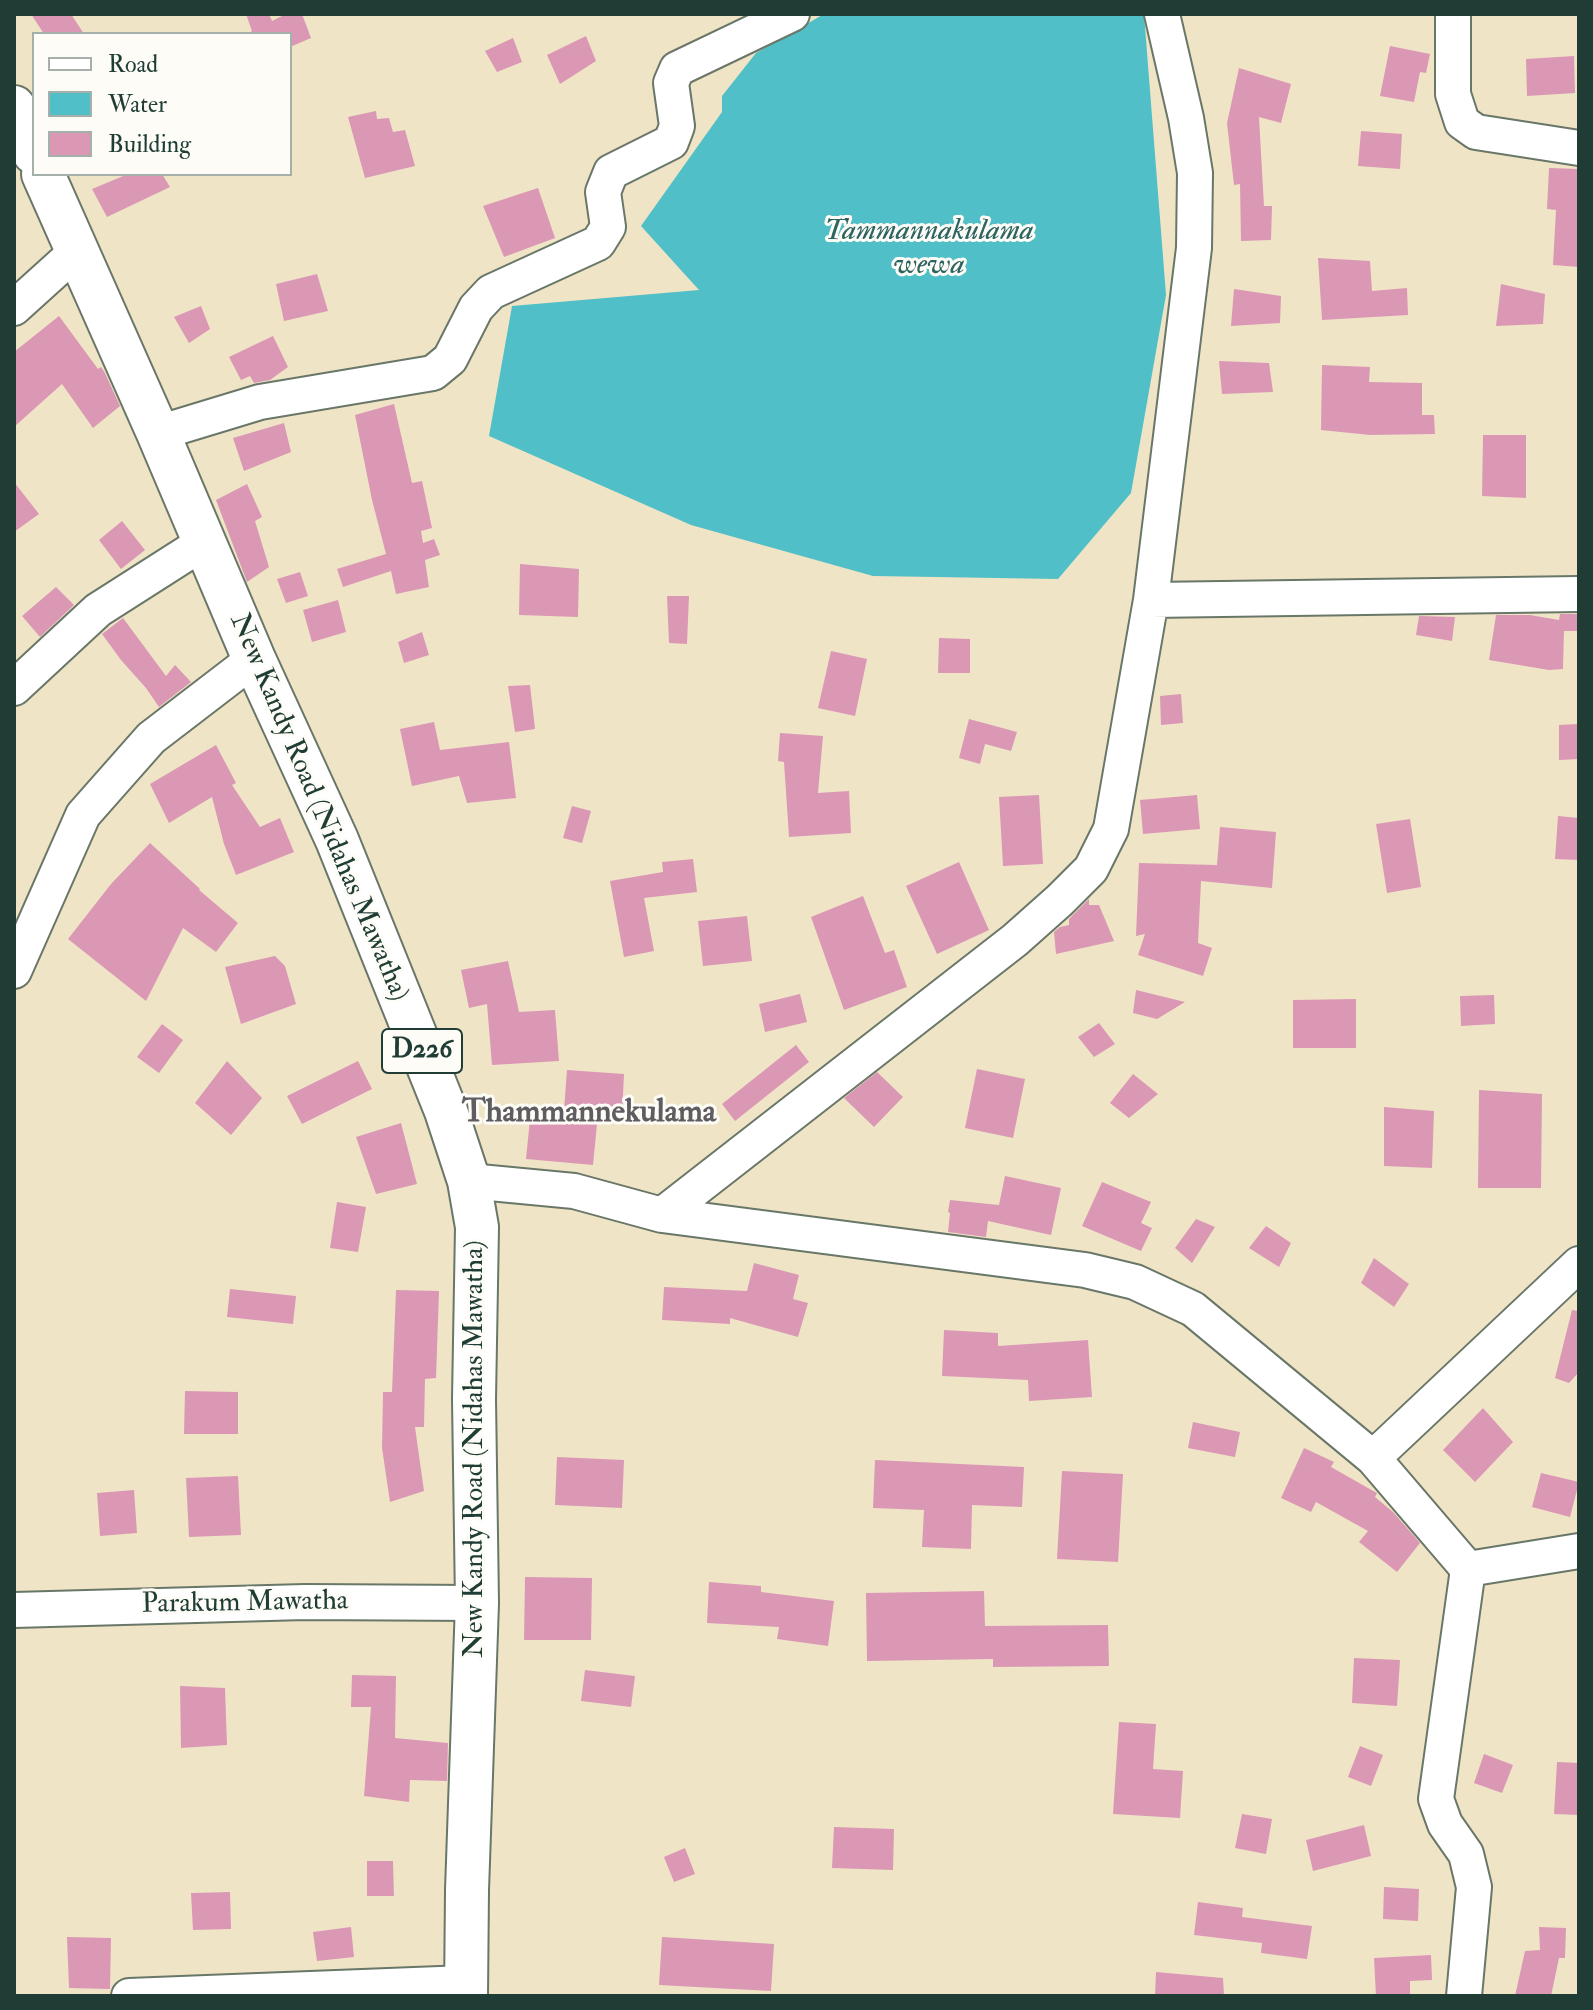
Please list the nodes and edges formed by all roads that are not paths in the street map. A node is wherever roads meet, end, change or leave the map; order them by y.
1 (792, 14) edge
2 (1162, 14) edge
3 (1453, 14) edge
4 (14, 107) edge
5 (32, 148) edge
6 (1579, 148) edge
7 (44, 176) edge
8 (77, 251) junction
9 (14, 308) edge
10 (158, 433) junction
11 (203, 543) junction
12 (1579, 594) edge
13 (1151, 600) junction
14 (254, 659) junction
15 (14, 688) edge
16 (14, 971) edge
17 (469, 1181) junction
18 (662, 1215) junction
19 (1579, 1264) edge
20 (1373, 1458) junction
21 (1579, 1551) edge
22 (1468, 1569) junction
23 (477, 1603) junction
24 (14, 1610) edge
25 (466, 1990) edge
26 (129, 1996) edge
27 (1464, 1996) edge

1 - 10 street
2 - 13 street
3 - 6 street
4 - 5 main road
7 - 8 main road, New Kandy Road (Nidahas Mawatha) / D226
8 - 9 street
8 - 10 main road, New Kandy Road (Nidahas Mawatha) / D226
10 - 11 main road, New Kandy Road (Nidahas Mawatha) / D226
11 - 14 main road, New Kandy Road (Nidahas Mawatha) / D226
11 - 15 street
12 - 13 street
13 - 18 street
14 - 16 street
14 - 17 main road, New Kandy Road (Nidahas Mawatha) / D226
17 - 18 street
17 - 23 main road, New Kandy Road (Nidahas Mawatha) / D226
18 - 20 street
19 - 20 street
20 - 22 street
21 - 22 street
22 - 27 street
23 - 24 street, Parakum Mawatha
23 - 25 main road, New Kandy Road (Nidahas Mawatha) / D226
25 - 26 street

